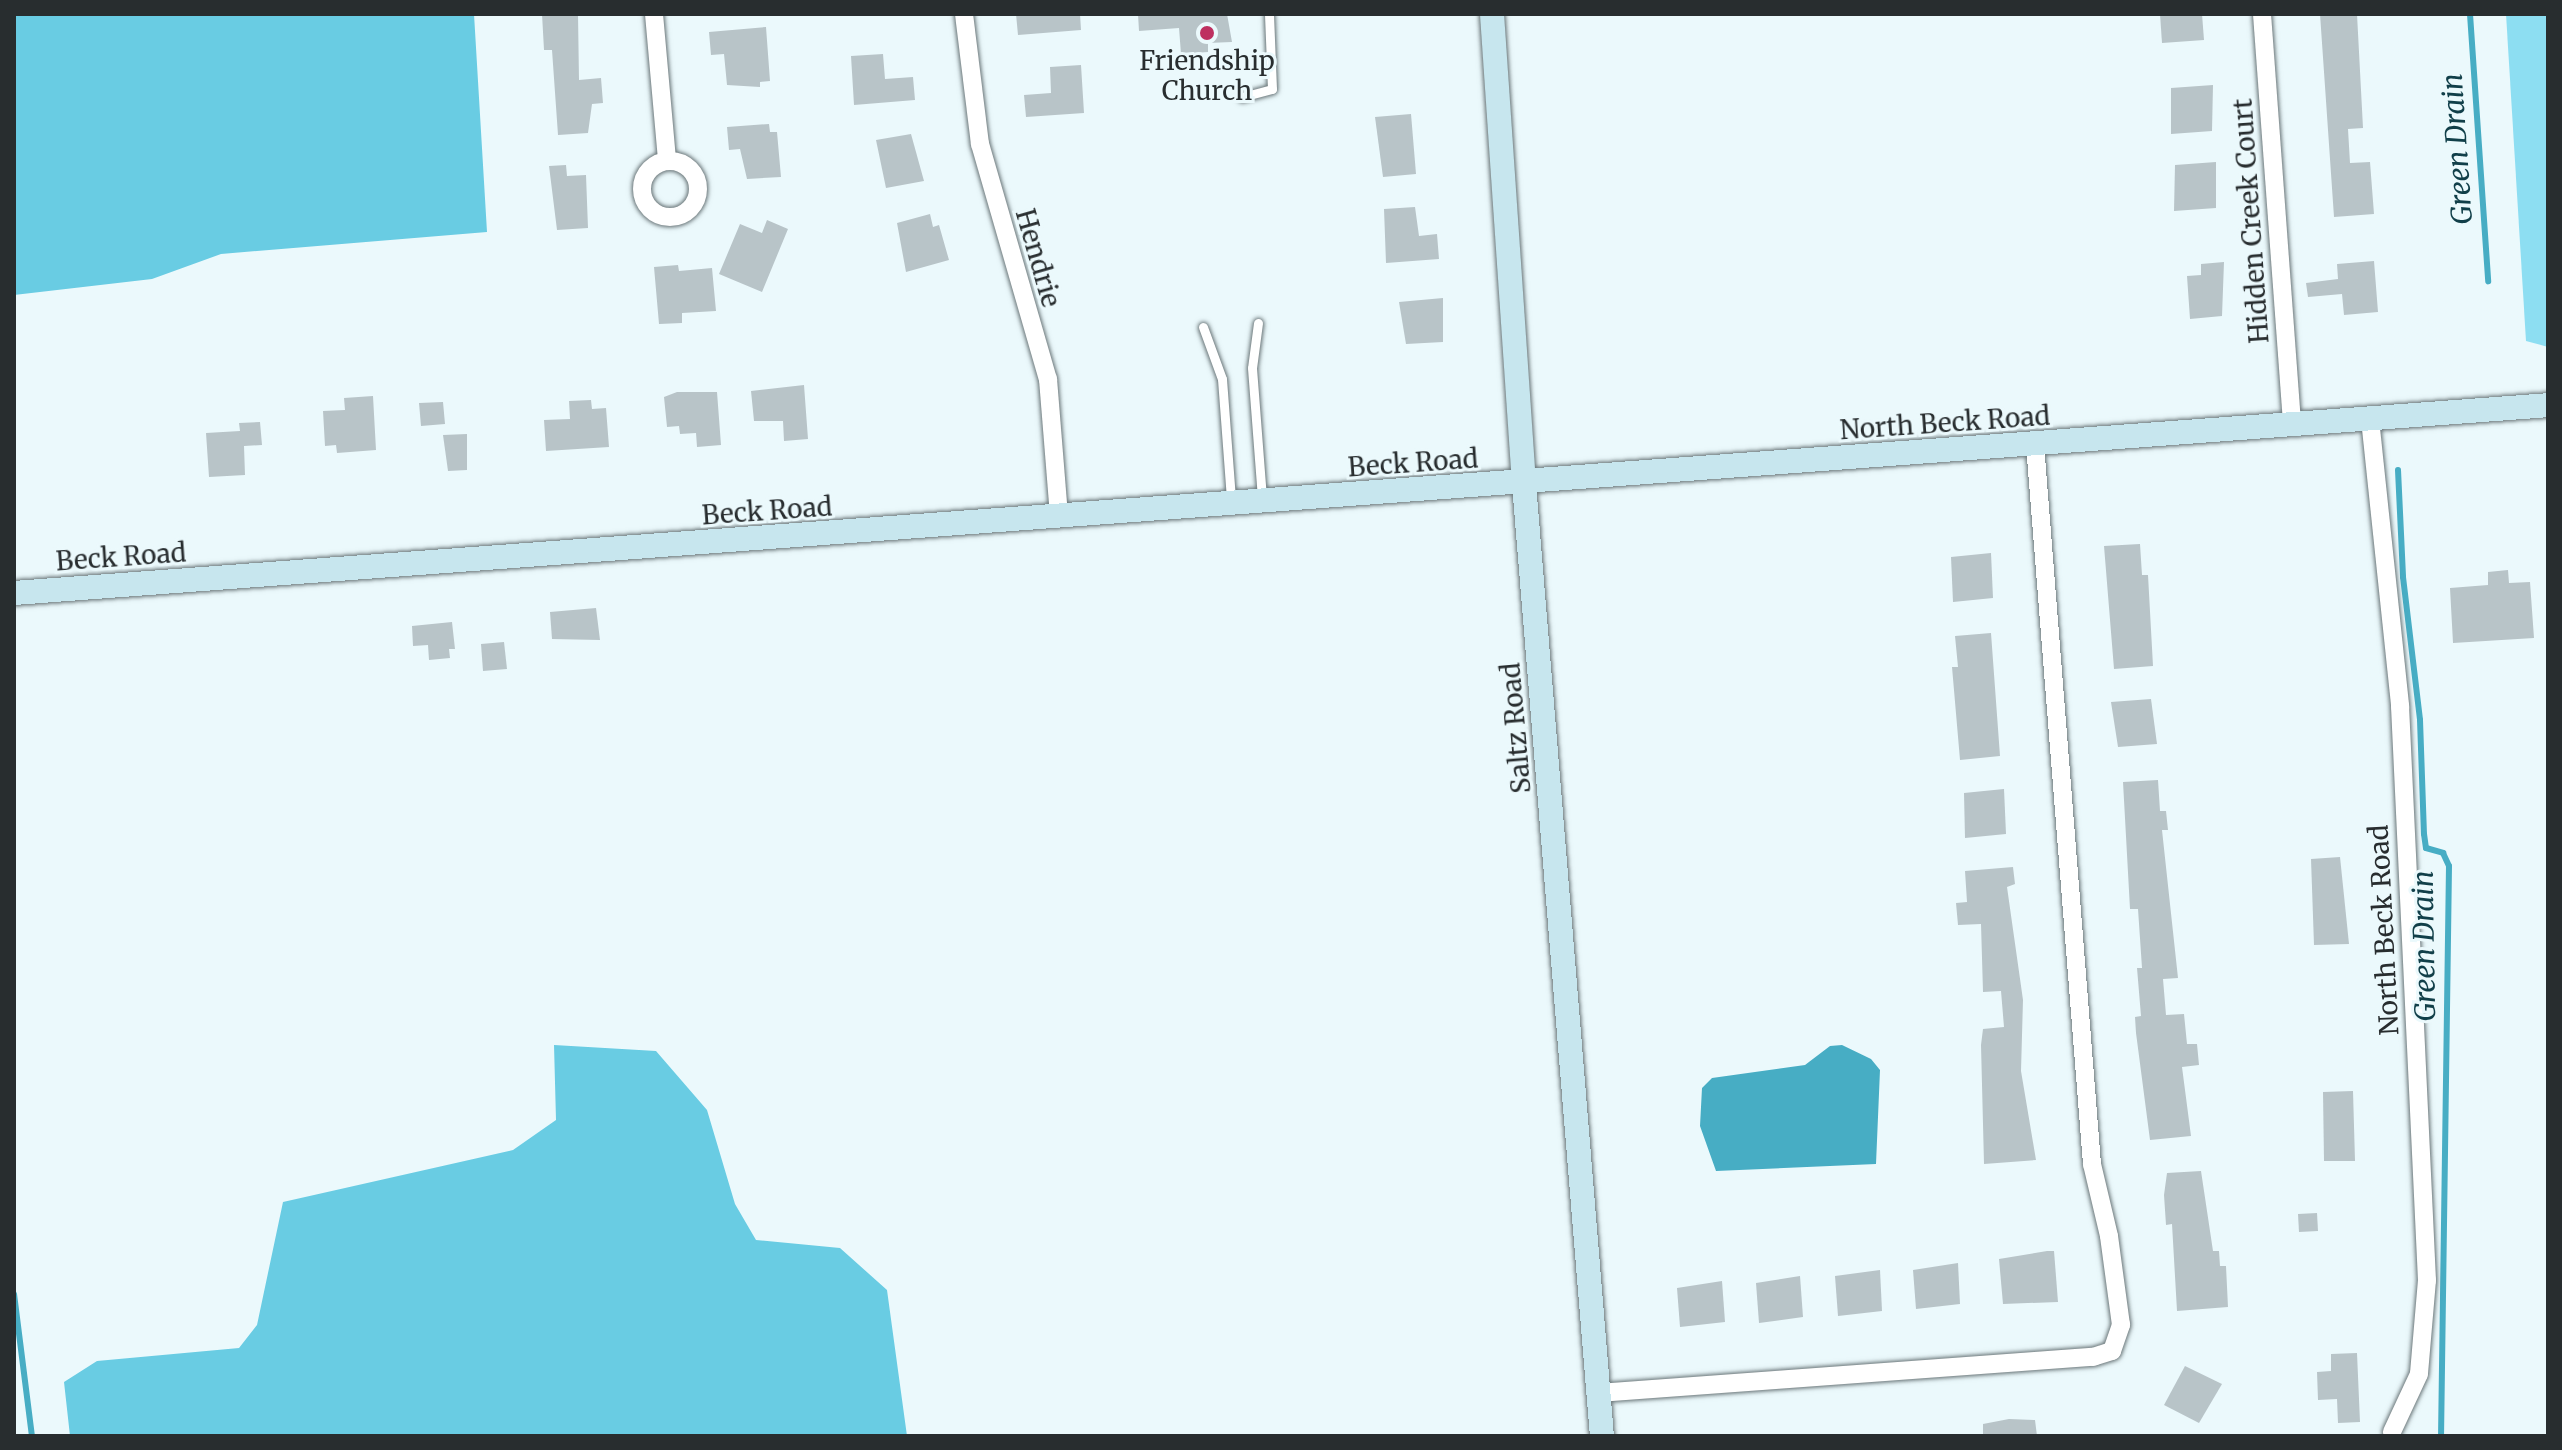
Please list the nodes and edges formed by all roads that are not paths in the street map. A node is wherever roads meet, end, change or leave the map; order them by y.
1 (654, 14) edge
2 (964, 14) edge
3 (1269, 14) edge
4 (1492, 14) edge
5 (2262, 14) edge
6 (1242, 97) dead end
7 (667, 160) dead end
8 (1258, 323) dead end
9 (1203, 327) dead end
10 (2548, 405) edge
11 (2370, 419) junction
12 (2292, 424) junction
13 (2035, 445) junction
14 (1524, 484) junction
15 (1263, 502) junction
16 (1232, 504) junction
17 (1059, 517) junction
18 (14, 593) edge
19 (1598, 1393) junction
20 (2392, 1432) dead end
21 (1602, 1436) edge

1 - 7 street
2 - 17 street, Hendrie
3 - 6 lane
4 - 14 main road, Saltz Road
5 - 12 street, Hidden Creek Court
8 - 15 lane
9 - 16 lane
10 - 11 main road, North Beck Road
11 - 12 main road, North Beck Road
11 - 20 street, North Beck Road
12 - 13 main road, North Beck Road
13 - 14 main road, North Beck Road
13 - 19 street
14 - 15 main road, Beck Road
14 - 19 main road, Saltz Road
15 - 16 main road, Beck Road
16 - 17 main road, Beck Road
17 - 18 main road, Beck Road
19 - 21 main road, Saltz Road

